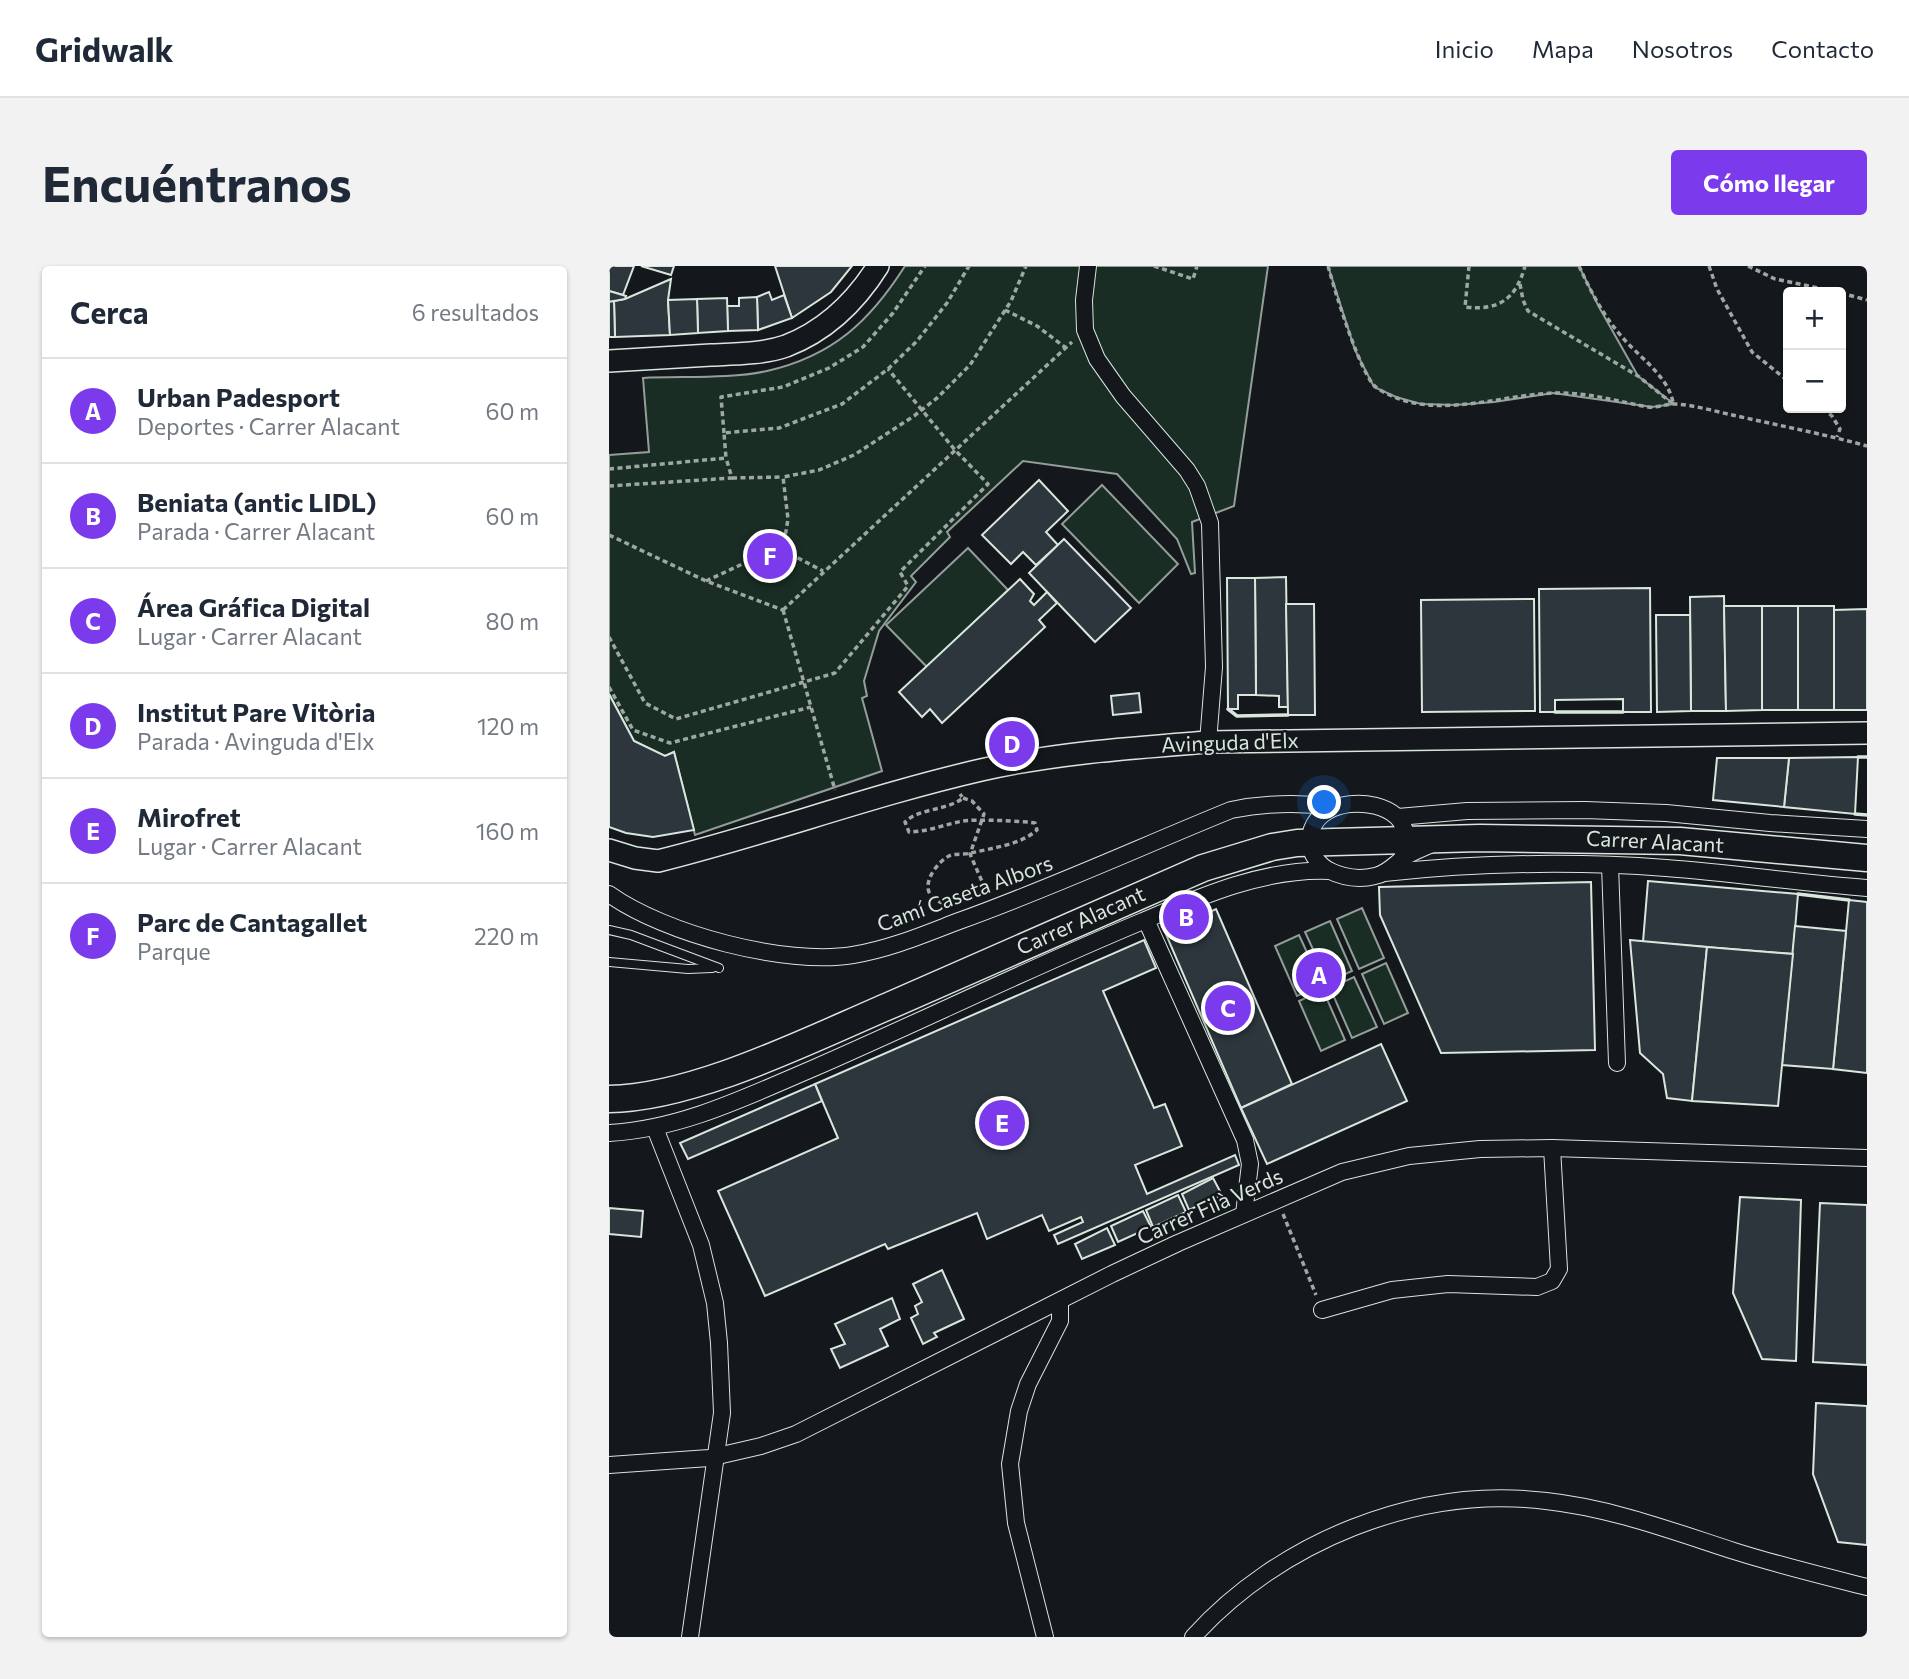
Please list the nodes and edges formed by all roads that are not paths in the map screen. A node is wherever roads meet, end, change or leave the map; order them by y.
1 (878, 266) edge
2 (1089, 266) edge
3 (609, 361) edge
4 (1867, 733) edge
5 (1208, 742) junction
6 (1333, 807) junction
7 (1867, 828) edge
8 (1311, 833) junction
9 (1403, 838) junction
10 (1272, 847) junction
11 (609, 850) edge
12 (1867, 858) edge
13 (1609, 865) junction
14 (1326, 868) junction
15 (1384, 873) junction
16 (1867, 888) edge
17 (609, 894) edge
18 (1146, 919) junction
19 (609, 930) edge
20 (609, 962) edge
21 (1617, 1063) dead end
22 (609, 1099) edge
23 (655, 1128) junction
24 (609, 1133) edge
25 (1552, 1148) junction
26 (1867, 1158) edge
27 (1244, 1214) junction
28 (1060, 1301) junction
29 (1322, 1310) road end
30 (716, 1457) junction
31 (609, 1465) edge
32 (1867, 1587) edge
33 (1039, 1634) edge
34 (689, 1637) edge
35 (1193, 1637) edge

1 - 3 street
2 - 5 street
4 - 5 street, Avinguda d'Elx
5 - 11 street, Avinguda d'Elx
6 - 8 street
6 - 9 street, Camí Caseta Albors
6 - 17 street, Camí Caseta Albors
7 - 9 street, Carrer Alacant
8 - 9 main road, Carrer Alacant
8 - 10 main road, Carrer Alacant
8 - 14 street
9 - 12 main road, Carrer Alacant
9 - 15 street
10 - 14 street
10 - 22 main road, Carrer Alacant
13 - 15 street, Carrer Alacant
13 - 16 street, Carrer Alacant
13 - 21 street
14 - 15 street, Carrer Alacant
14 - 18 street, Carrer Alacant
18 - 23 street, Carrer Alacant
18 - 27 street
19 - 20 lane
23 - 24 street, Carrer Alacant
23 - 30 street
25 - 26 street, Carrer Filà Verds
25 - 27 street, Carrer Filà Verds
25 - 29 street
27 - 28 street, Carrer Filà Verds
28 - 30 street, Carrer Filà Verds
28 - 33 street
30 - 31 street, Carrer Filà Verds
30 - 34 street
32 - 35 street

